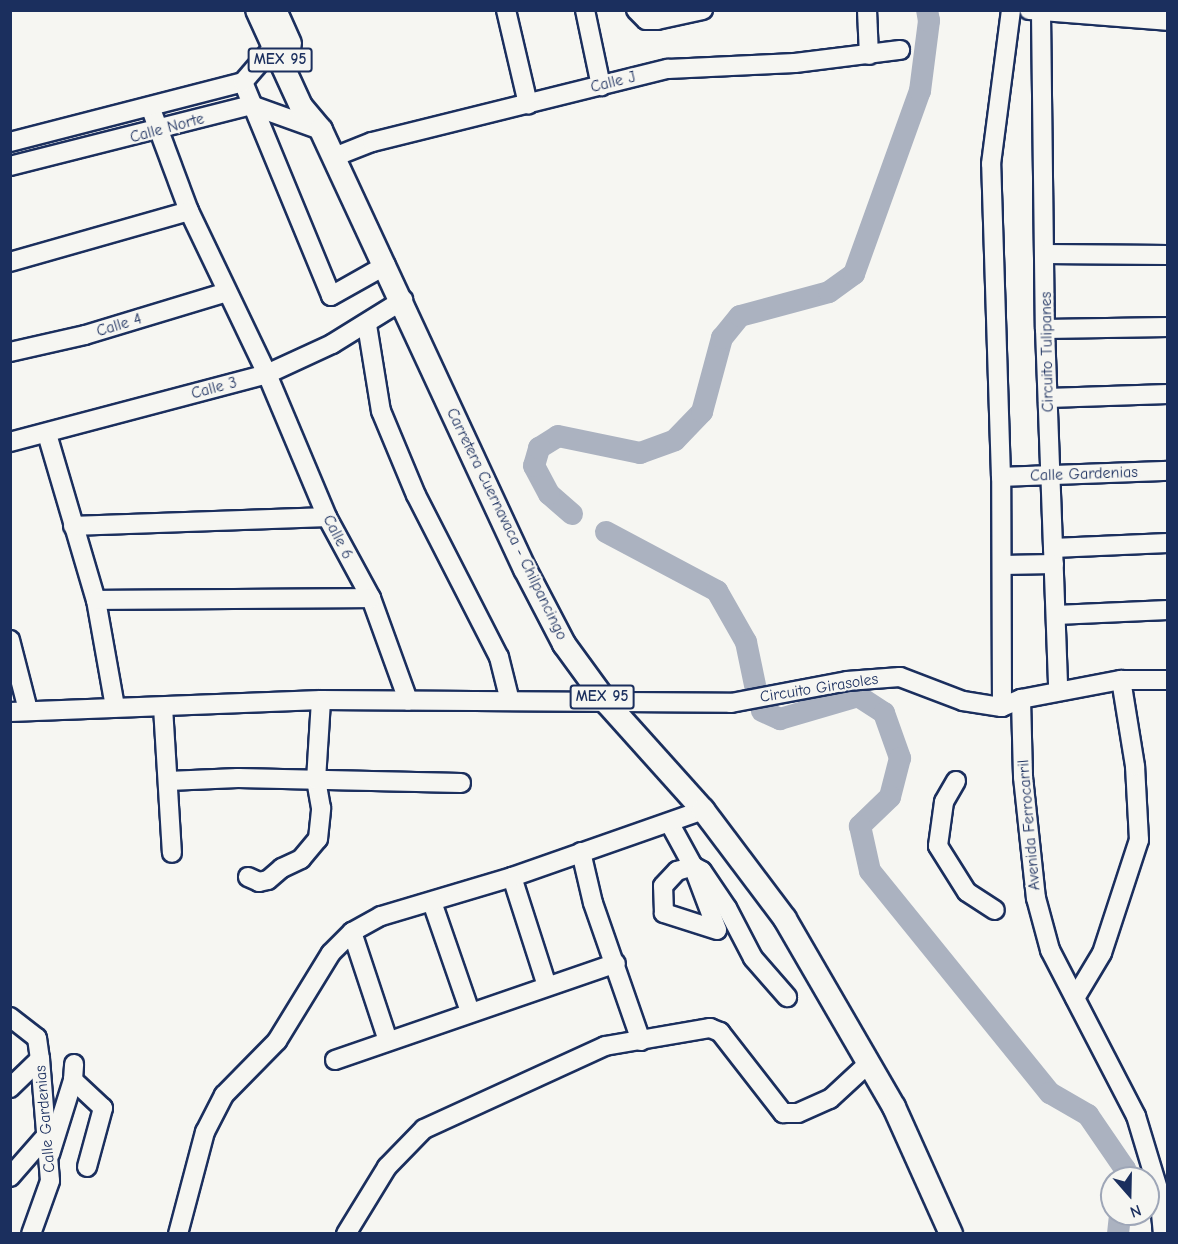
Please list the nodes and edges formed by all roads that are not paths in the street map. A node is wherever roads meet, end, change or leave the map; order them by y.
1 (258, 10) edge
2 (275, 10) edge
3 (506, 10) edge
4 (585, 10) edge
5 (636, 10) edge
6 (703, 10) edge
7 (867, 10) edge
8 (1011, 10) edge
9 (1035, 12) edge
10 (1167, 21) edge
11 (274, 46) junction
12 (900, 50) dead end
13 (869, 55) junction
14 (243, 82) junction
15 (601, 86) junction
16 (528, 104) junction
17 (251, 105) junction
18 (151, 109) junction
19 (319, 126) junction
20 (159, 130) junction
21 (10, 142) edge
22 (334, 157) junction
23 (10, 166) edge
24 (189, 211) junction
25 (1044, 254) junction
26 (1167, 255) edge
27 (10, 262) edge
28 (386, 265) junction
29 (227, 292) junction
30 (403, 300) junction
31 (367, 325) junction
32 (1167, 327) edge
33 (1045, 329) junction
34 (10, 352) edge
35 (267, 374) junction
36 (1167, 394) edge
37 (1048, 398) junction
38 (46, 434) junction
39 (10, 442) edge
40 (1167, 471) edge
41 (1050, 475) junction
42 (1002, 477) junction
43 (327, 517) junction
44 (73, 526) junction
45 (1167, 543) edge
46 (1053, 556) junction
47 (1002, 565) junction
48 (371, 598) junction
49 (96, 600) junction
50 (1167, 610) edge
51 (1056, 615) junction
52 (10, 640) edge
53 (1121, 680) junction
54 (1167, 680) edge
55 (1058, 691) junction
56 (1021, 699) junction
57 (321, 700) junction
58 (408, 700) junction
59 (510, 701) junction
60 (607, 703) junction
61 (115, 707) junction
62 (1002, 707) junction
63 (163, 708) junction
64 (19, 711) edge
65 (316, 780) junction
66 (168, 781) junction
67 (956, 781) dead end
68 (461, 783) dead end
69 (703, 810) junction
70 (670, 824) junction
71 (581, 852) junction
72 (172, 854) dead end
73 (248, 877) dead end
74 (512, 877) junction
75 (432, 902) junction
76 (995, 910) dead end
77 (352, 932) junction
78 (616, 963) junction
79 (547, 986) junction
80 (787, 998) dead end
81 (1075, 998) junction
82 (470, 1012) junction
83 (10, 1017) edge
84 (388, 1041) junction
85 (641, 1041) junction
86 (40, 1059) junction
87 (334, 1060) dead end
88 (870, 1062) junction
89 (10, 1088) edge
90 (45, 1137) junction
91 (47, 1161) junction
92 (87, 1167) dead end
93 (10, 1177) edge
94 (31, 1233) edge
95 (178, 1233) edge
96 (346, 1233) edge
97 (951, 1233) edge
98 (1163, 1233) edge

1 - 11 main road, Carretera Cuernavaca - Chilpancingo / MEX 95
2 - 19 main road, Carretera Cuernavaca - Chilpancingo / MEX 95
3 - 16 street
4 - 15 street
5 - 6 street
7 - 13 street
8 - 42 street
9 - 10 street
9 - 25 street, Circuito Tulipanes
11 - 14 street
11 - 19 main road, Carretera Cuernavaca - Chilpancingo / MEX 95
12 - 13 street, Calle J
13 - 15 street, Calle J
14 - 17 street
14 - 18 street, Calle Norte
15 - 16 street, Calle J
16 - 22 street, Calle J
17 - 19 street
17 - 20 street, Calle Norte
17 - 28 street
18 - 20 street, Calle 6
18 - 21 street, Calle Norte
19 - 22 main road, Carretera Cuernavaca - Chilpancingo / MEX 95
20 - 23 street, Calle Norte
20 - 24 street, Calle 6
22 - 28 main road, Carretera Cuernavaca - Chilpancingo / MEX 95
24 - 27 street
24 - 29 street, Calle 6
25 - 26 street
25 - 33 street, Circuito Tulipanes
28 - 30 main road, Carretera Cuernavaca - Chilpancingo / MEX 95
29 - 34 street, Calle 4
29 - 35 street, Calle 6
30 - 31 street, Calle 3
30 - 60 main road, Carretera Cuernavaca - Chilpancingo / MEX 95
31 - 35 street, Calle 3
31 - 59 street
32 - 33 street
33 - 37 street, Circuito Tulipanes
35 - 38 street, Calle 3
35 - 43 street, Calle 6
36 - 37 street
37 - 41 street, Circuito Tulipanes
38 - 39 street, Calle 3
38 - 44 street
40 - 41 street, Calle Gardenias
41 - 42 street, Calle Gardenias
41 - 46 street, Circuito Tulipanes
42 - 47 street
43 - 44 street
43 - 48 street, Calle 6
44 - 49 street
45 - 46 street
46 - 47 street
46 - 51 street, Circuito Tulipanes
47 - 62 street
48 - 49 street
48 - 58 street, Calle 6
49 - 61 street
50 - 51 street
51 - 55 street, Circuito Tulipanes
52 - 64 street
53 - 54 street
53 - 55 street
53 - 81 street
55 - 56 street
56 - 62 street
56 - 81 street, Avenida Ferrocarril
57 - 58 street, Circuito Girasoles
57 - 63 street, Circuito Girasoles
57 - 65 street
58 - 59 street, Circuito Girasoles
59 - 60 street, Circuito Girasoles
60 - 62 street, Circuito Girasoles
60 - 69 main road, Carretera Cuernavaca - Chilpancingo / MEX 95
61 - 63 street, Circuito Girasoles
61 - 64 street, Circuito Girasoles
63 - 66 street
65 - 66 street
65 - 68 street
65 - 73 street
66 - 72 street
67 - 76 street
69 - 70 street
69 - 88 main road, Carretera Cuernavaca - Chilpancingo / MEX 95
70 - 71 street
70 - 80 street
71 - 74 street
71 - 78 street
74 - 75 street
74 - 79 street
75 - 77 street
75 - 82 street
77 - 84 street
77 - 95 street
78 - 79 street
78 - 85 street
79 - 82 street
81 - 98 street, Avenida Ferrocarril
82 - 84 street
83 - 86 street, Calle Gardenias
84 - 87 street
85 - 88 street
85 - 96 street
86 - 89 street
86 - 90 street, Calle Gardenias
88 - 97 main road, Carretera Cuernavaca - Chilpancingo / MEX 95
90 - 91 street, Calle Gardenias
90 - 93 street
91 - 92 street
91 - 94 street, Calle Gardenias

